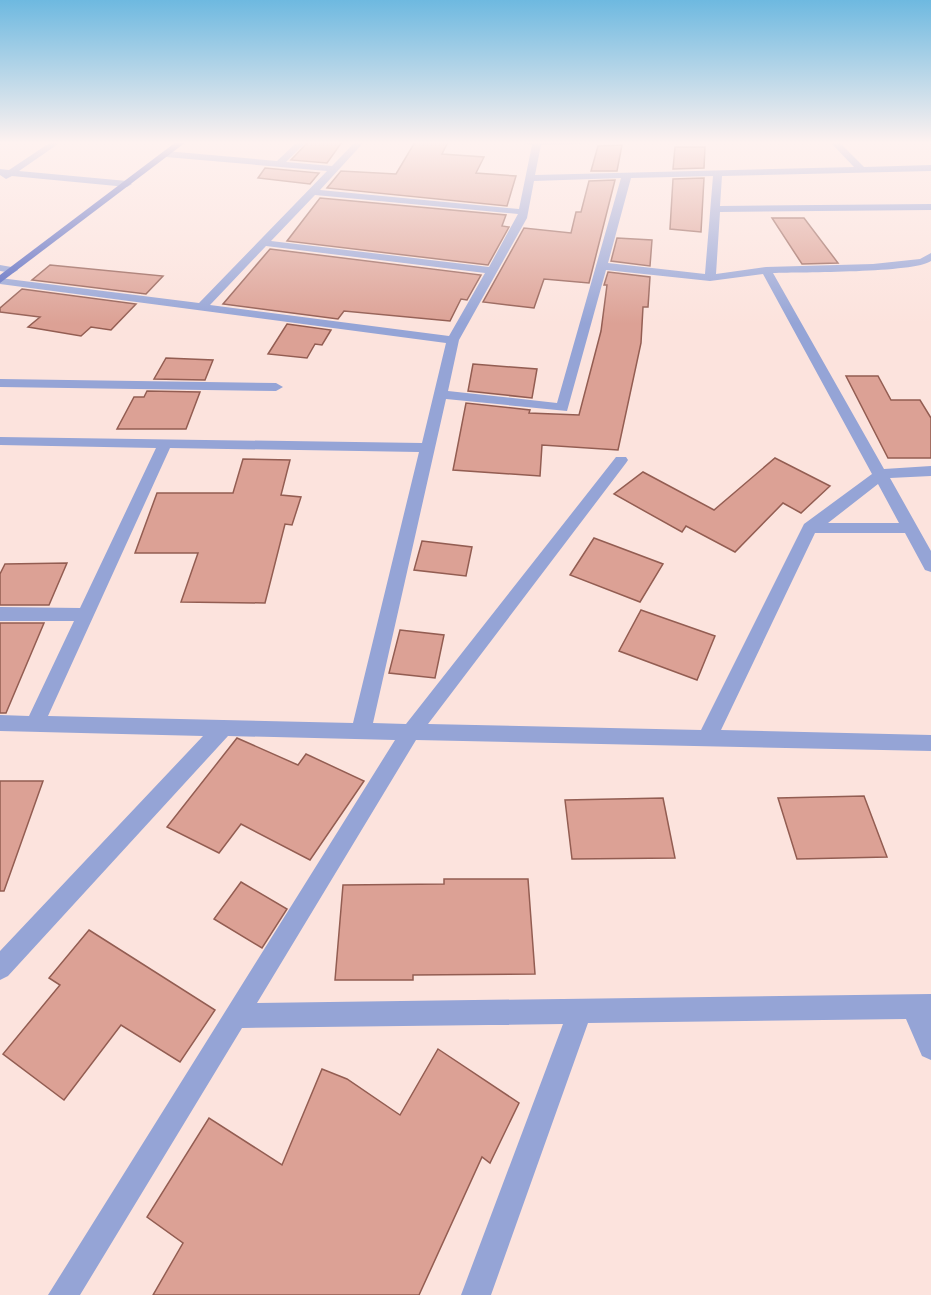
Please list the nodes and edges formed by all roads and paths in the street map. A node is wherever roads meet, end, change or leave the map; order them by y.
1 (103, 202) edge
2 (303, 202) edge
3 (423, 202) edge
4 (525, 202) edge
5 (619, 202) edge
6 (716, 202) edge
7 (930, 207) edge
8 (716, 209) junction
9 (523, 212) junction
10 (263, 243) junction
11 (931, 256) edge
12 (602, 266) junction
13 (0, 268) edge
14 (13, 270) junction
15 (766, 270) junction
16 (492, 271) junction
17 (710, 278) junction
18 (0, 280) edge
19 (201, 309) junction
20 (453, 340) junction
21 (0, 383) edge
22 (276, 387) dead end
23 (441, 394) junction
24 (0, 441) edge
25 (165, 444) junction
26 (428, 448) junction
27 (621, 460) dead end
28 (931, 471) edge
29 (882, 474) junction
30 (810, 528) junction
31 (911, 528) junction
32 (931, 566) edge
33 (0, 614) edge
34 (86, 615) junction
35 (0, 723) edge
36 (35, 724) junction
37 (223, 728) junction
38 (361, 731) junction
39 (411, 732) junction
40 (707, 738) junction
41 (931, 743) edge
42 (0, 968) edge
43 (922, 1006) edge
44 (580, 1011) junction
45 (236, 1016) junction
46 (931, 1047) edge
47 (63, 1295) edge
48 (476, 1295) edge

1 - 14 main road
2 - 10 street
3 - 9 street
4 - 9 street
5 - 12 street
6 - 8 street
7 - 8 street
8 - 17 street
9 - 16 street
10 - 16 street
10 - 19 street
11 - 15 street
12 - 17 street
12 - 23 street
13 - 14 street
14 - 18 main road
15 - 17 street
15 - 29 street
16 - 20 street
18 - 19 street
19 - 20 street
20 - 23 street
21 - 22 street
23 - 26 street
24 - 25 street
25 - 26 street
25 - 34 street
26 - 38 street
27 - 39 street
28 - 29 street
29 - 30 street
29 - 31 street
30 - 31 street
30 - 40 street
31 - 32 street
33 - 34 street
34 - 36 street
35 - 36 street
36 - 37 street
37 - 38 street
37 - 42 street
38 - 39 street
39 - 40 street
39 - 45 street
40 - 41 street
43 - 44 street
43 - 46 street
44 - 45 street
44 - 48 street
45 - 47 street

